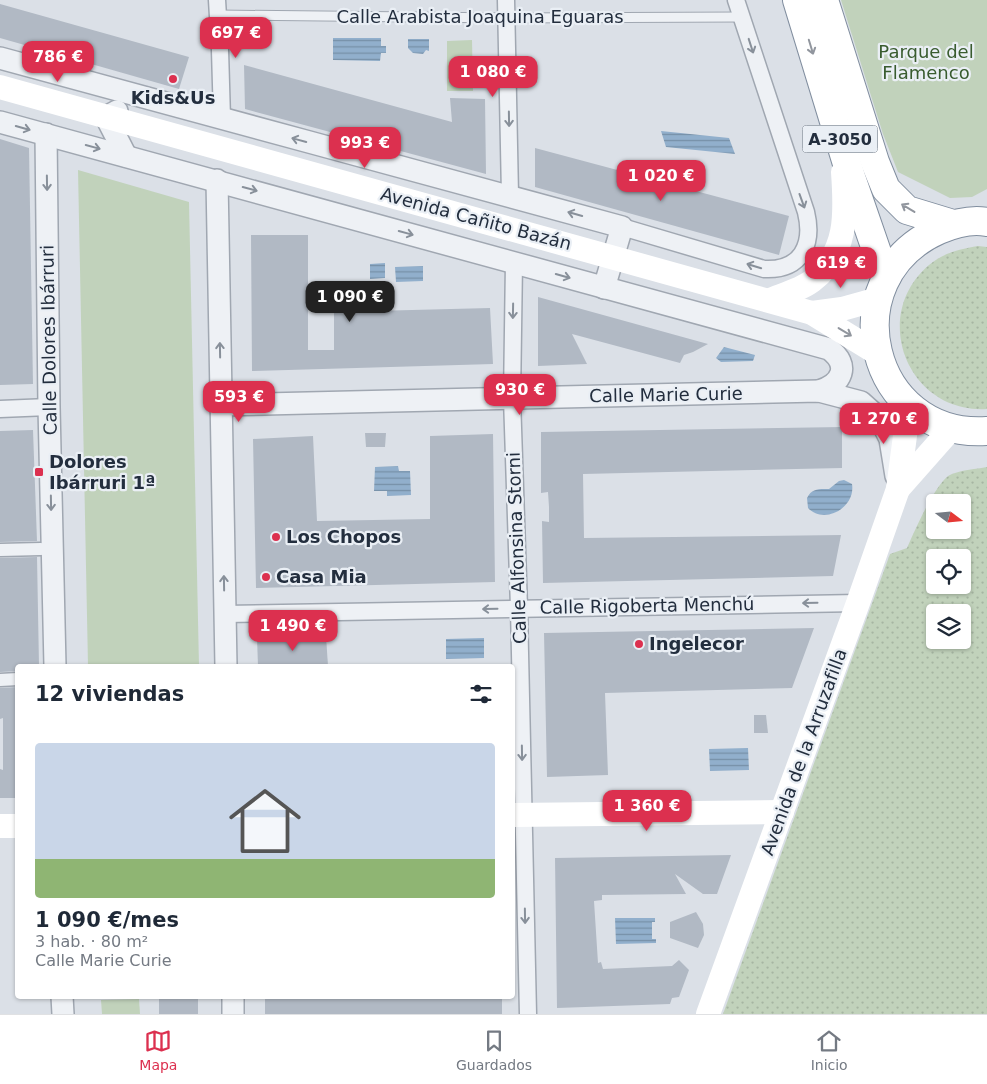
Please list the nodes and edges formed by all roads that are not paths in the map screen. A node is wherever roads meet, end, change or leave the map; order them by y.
1 (506, 0) edge
2 (736, 0) edge
3 (797, 0) edge
4 (824, 0) edge
5 (218, 8) edge
6 (741, 17) junction
7 (508, 18) junction
8 (0, 58) edge
9 (0, 87) edge
10 (142, 98) junction
11 (106, 117) junction
12 (222, 120) junction
13 (0, 122) edge
14 (46, 134) junction
15 (841, 142) junction
16 (126, 156) junction
17 (217, 180) junction
18 (510, 196) junction
19 (986, 220) edge
20 (953, 224) junction
21 (622, 227) junction
22 (614, 257) junction
23 (514, 262) junction
24 (604, 288) junction
25 (882, 288) junction
26 (770, 300) junction
27 (812, 313) junction
28 (877, 353) junction
29 (819, 391) junction
30 (512, 398) junction
31 (221, 405) junction
32 (909, 405) junction
33 (49, 407) junction
34 (0, 409) edge
35 (951, 429) junction
36 (987, 431) edge
37 (898, 489) junction
38 (41, 549) dead end
39 (0, 550) edge
40 (858, 603) junction
41 (519, 608) junction
42 (225, 614) junction
43 (55, 664) edge
44 (226, 664) edge
45 (15, 679) edge
46 (0, 680) edge
47 (782, 812) junction
48 (518, 815) edge
49 (0, 826) edge
50 (15, 826) edge
51 (62, 999) edge
52 (233, 999) edge
53 (63, 1014) edge
54 (233, 1014) edge
55 (528, 1014) edge
56 (708, 1014) edge

1 - 7 street
2 - 6 street
3 -> 15 highway, A-3050
20 -> 4 highway, A-3050
5 - 7 lane, Calle Arabista Joaquina Eguaras
5 - 12 street
6 - 7 lane, Calle Arabista Joaquina Eguaras
6 -> 21 street, Avenida Cañito Bazán
7 -> 18 street
8 - 10 street, Avenida Cañito Bazán
9 - 11 main road, Avenida Cañito Bazán
10 - 11 street
10 - 12 street, Avenida Cañito Bazán
11 - 16 street
11 - 22 main road, Avenida Cañito Bazán
18 -> 12 street, Avenida Cañito Bazán
13 -> 14 street, Avenida Cañito Bazán
14 -> 16 street, Avenida Cañito Bazán
14 -> 33 street, Calle Dolores Ibárruri
15 - 25 highway, A-3050
15 - 26 main road
16 - 17 street, Avenida Cañito Bazán
17 -> 23 street, Avenida Cañito Bazán
31 -> 17 street
21 -> 18 street, Avenida Cañito Bazán
19 - 20 highway
20 - 25 highway
21 - 22 street
22 - 24 street
22 - 26 main road, Avenida Cañito Bazán
23 -> 24 street, Avenida Cañito Bazán
23 -> 30 street, Calle Alfonsina Storni
24 - 29 street, Avenida Cañito Bazán
25 - 27 main road, Avenida Cañito Bazán
25 - 28 highway
26 - 27 main road, Avenida Cañito Bazán
27 -> 28 main road, Avenida Cañito Bazán
28 - 32 highway
29 - 30 street, Calle Marie Curie
29 - 37 street, Calle Marie Curie
30 - 31 street, Calle Marie Curie
30 - 41 street, Calle Alfonsina Storni
42 -> 31 street
32 - 35 highway
32 - 37 main road, Avenida de la Arruzafilla
33 - 34 street
33 -> 43 street, Calle Dolores Ibárruri
35 - 36 highway
35 - 37 main road, Avenida de la Arruzafilla
37 - 40 main road, Avenida de la Arruzafilla
38 - 39 street
40 -> 41 street, Calle Rigoberta Menchú
40 - 47 main road, Avenida de la Arruzafilla
41 -> 42 street, Calle Rigoberta Menchú
41 -> 48 street, Calle Alfonsina Storni
42 - 44 street
45 - 46 street
47 - 48 main road
47 - 56 main road, Avenida de la Arruzafilla
48 -> 55 street, Calle Alfonsina Storni
49 - 50 main road
51 - 53 street
52 - 54 street

